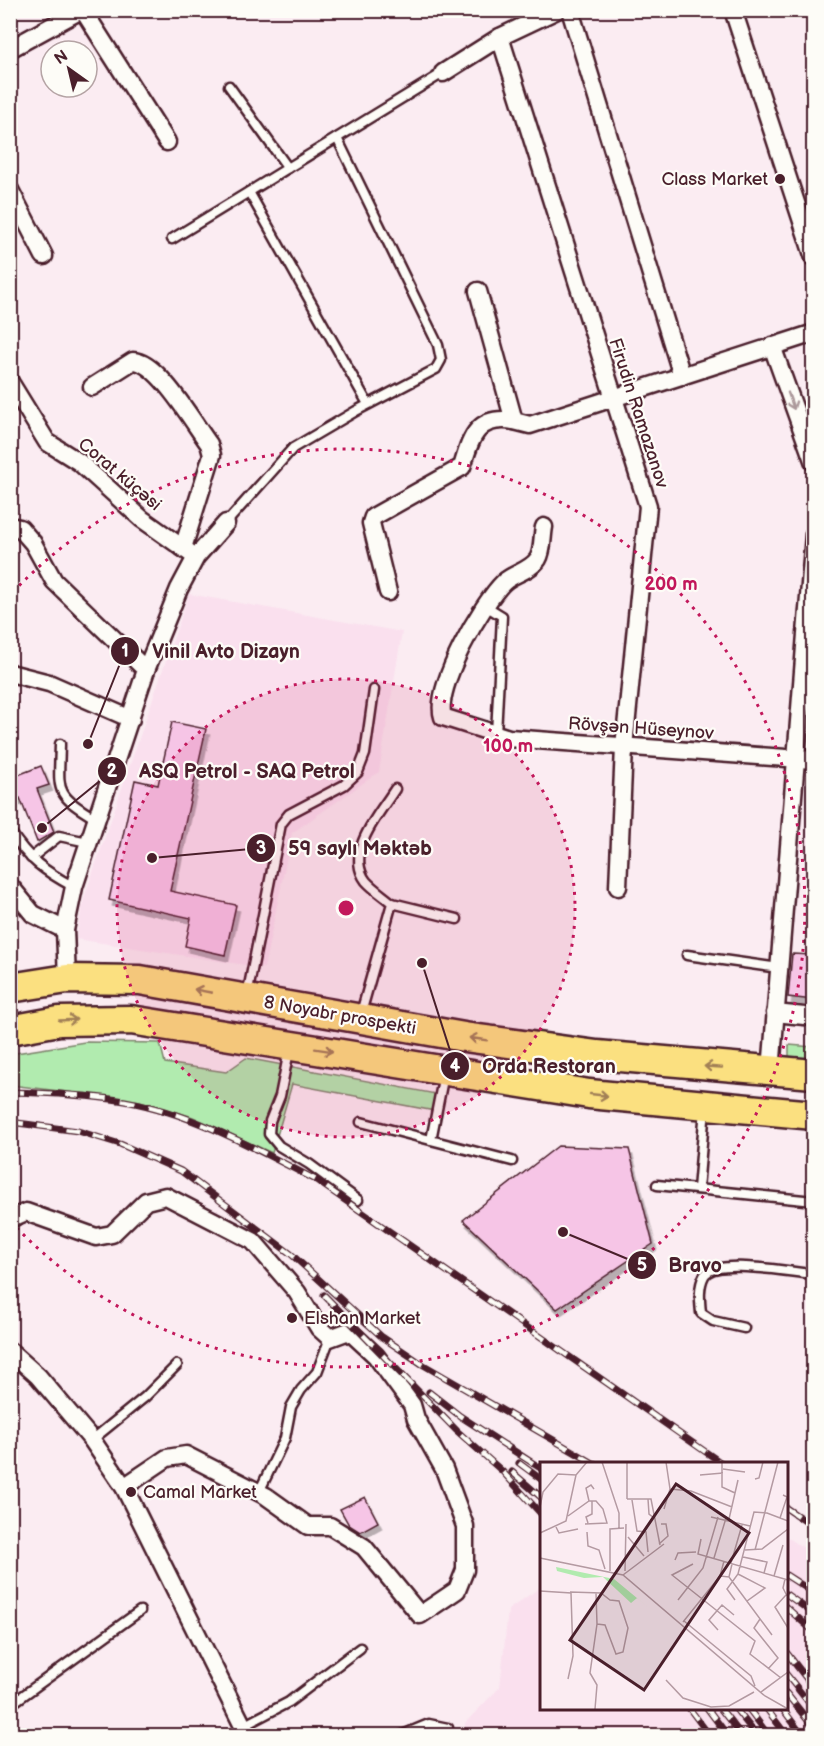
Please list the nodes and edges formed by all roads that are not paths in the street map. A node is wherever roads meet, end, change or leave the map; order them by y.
1 (82, 10) edge
2 (557, 10) edge
3 (570, 10) edge
4 (733, 10) edge
5 (53, 17) edge
6 (500, 37) junction
7 (10, 49) edge
8 (442, 73) joint
9 (230, 86) dead end
10 (337, 138) junction
11 (167, 142) dead end
12 (288, 168) junction
13 (10, 190) edge
14 (249, 192) junction
15 (172, 239) dead end
16 (44, 256) dead end
17 (813, 258) edge
18 (478, 291) dead end
19 (813, 333) edge
20 (772, 346) junction
21 (682, 376) junction
22 (10, 382) edge
23 (92, 387) dead end
24 (614, 398) junction
25 (368, 404) junction
26 (514, 421) junction
27 (813, 463) edge
28 (226, 523) joint
29 (10, 526) edge
30 (544, 527) dead end
31 (813, 534) edge
32 (189, 552) junction
33 (388, 592) dead end
34 (483, 605) junction
35 (146, 670) junction
36 (10, 673) edge
37 (374, 690) dead end
38 (131, 719) junction
39 (496, 734) junction
40 (60, 744) dead end
41 (624, 747) junction
42 (796, 759) junction
43 (813, 760) edge
44 (395, 789) dead end
45 (96, 819) junction
46 (10, 831) edge
47 (88, 842) junction
48 (31, 858) junction
49 (10, 886) edge
50 (74, 887) junction
51 (618, 887) dead end
52 (392, 903) junction
53 (457, 919) dead end
54 (65, 930) junction
55 (687, 956) dead end
56 (779, 968) junction
57 (67, 979) junction
58 (10, 988) edge
59 (246, 999) junction
60 (775, 1013) junction
61 (813, 1017) edge
62 (359, 1019) junction
63 (10, 1030) edge
64 (290, 1045) junction
65 (445, 1070) junction
66 (771, 1071) junction
67 (813, 1074) edge
68 (705, 1107) junction
69 (768, 1111) junction
70 (813, 1115) edge
71 (361, 1122) dead end
72 (431, 1140) junction
73 (512, 1161) dead end
74 (657, 1185) dead end
75 (698, 1189) junction
76 (357, 1200) dead end
77 (813, 1201) edge
78 (10, 1219) edge
79 (813, 1274) edge
80 (744, 1328) dead end
81 (330, 1338) junction
82 (10, 1351) edge
83 (177, 1365) dead end
84 (92, 1440) junction
85 (124, 1486) junction
86 (259, 1492) junction
87 (140, 1611) dead end
88 (360, 1648) dead end
89 (10, 1705) edge
90 (246, 1731) edge
91 (400, 1736) edge
92 (448, 1736) edge

1 - 5 street
1 - 11 street
2 - 6 street
3 - 21 street
4 - 17 street
5 - 7 street
6 - 8 street
6 - 24 street, Firudin Ramazanov
8 - 10 lane
9 - 12 lane
10 - 12 lane
10 - 25 lane
12 - 14 lane
13 - 16 street
14 - 15 lane
14 - 25 lane
18 - 26 street
19 - 20 street
20 - 21 street
20 -> 27 street
21 - 24 street
22 - 32 street, Corat küçəsi
23 - 32 street
24 - 26 street
24 - 41 street, Firudin Ramazanov
25 - 28 lane
26 - 33 street
28 - 32 street
29 - 35 street
30 - 34 street, Rövşən Hüseynov
31 - 42 street
32 - 35 street
34 - 39 lane
34 - 39 street, Rövşən Hüseynov
35 - 38 street
36 - 38 street
37 - 59 lane
38 - 45 street
39 - 41 street, Rövşən Hüseynov
40 - 45 lane
41 - 42 street, Rövşən Hüseynov
41 - 51 street, Firudin Ramazanov
42 - 43 street, Rövşən Hüseynov
42 - 56 street
44 - 52 lane
45 - 47 street
46 - 48 lane
47 - 48 lane
47 - 50 street
48 - 50 lane
49 - 54 street
50 - 54 street
52 - 53 lane
52 - 62 lane
54 - 57 street
55 - 56 lane
56 - 60 street
57 - 58 highway, 8 Noyabr prospekti
59 -> 57 highway, 8 Noyabr prospekti
59 - 62 highway, 8 Noyabr prospekti
60 - 61 street
60 - 66 street
66 -> 62 highway, 8 Noyabr prospekti
63 -> 64 highway, 8 Noyabr prospekti
64 -> 65 highway, 8 Noyabr prospekti
64 - 76 lane
65 -> 68 highway, 8 Noyabr prospekti
65 - 72 lane
66 - 67 highway, 8 Noyabr prospekti
66 - 69 highway
68 - 69 highway, 8 Noyabr prospekti
68 - 75 lane
69 - 70 highway, 8 Noyabr prospekti
71 - 72 lane
72 - 73 lane
74 - 75 lane
75 - 77 lane
78 - 81 street
79 - 80 lane
81 - 86 lane
81 - 86 street
82 - 84 street
83 - 84 lane
84 - 85 street
85 - 86 street
85 - 90 street
87 - 89 lane
88 - 90 lane
91 - 92 lane

